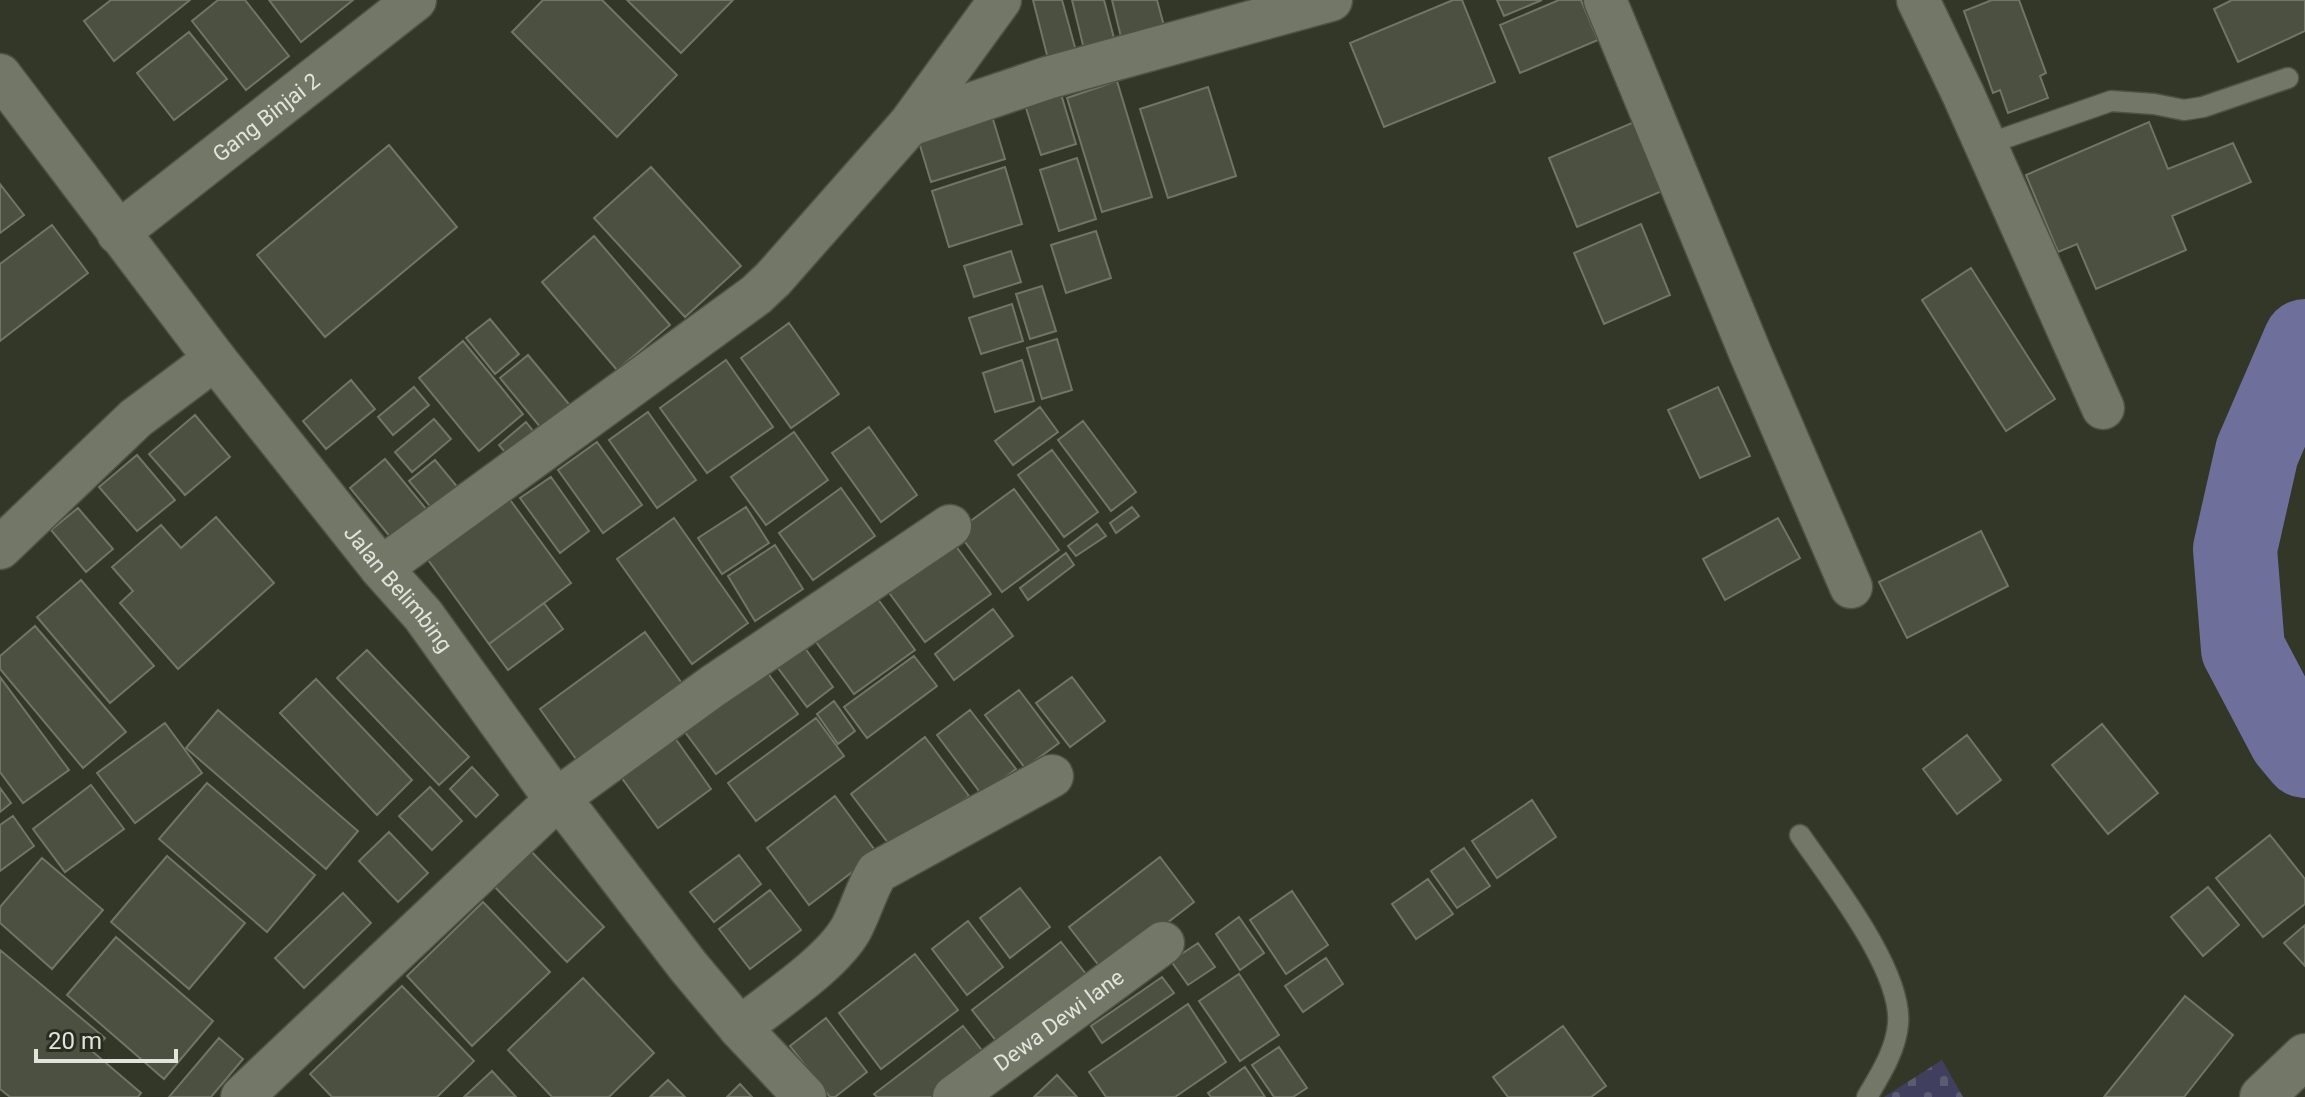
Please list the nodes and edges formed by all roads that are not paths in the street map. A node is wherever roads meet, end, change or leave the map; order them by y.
1 (415, 0) edge
2 (1000, 0) edge
3 (1605, 0) edge
4 (1918, 0) edge
5 (1322, 2) edge
6 (0, 75) edge
7 (2288, 78) dead end
8 (909, 125) junction
9 (1985, 145) junction
10 (118, 233) junction
11 (215, 359) junction
12 (2103, 408) dead end
13 (950, 526) dead end
14 (0, 548) edge
15 (381, 568) junction
16 (1851, 587) dead end
17 (1052, 776) dead end
18 (556, 800) junction
19 (1800, 835) dead end
20 (1163, 943) dead end
21 (740, 1028) junction
22 (2305, 1056) edge
23 (242, 1097) edge
24 (805, 1097) edge
25 (954, 1097) edge
26 (1867, 1097) edge
27 (2262, 1097) edge

1 - 10 street, Gang Binjai 2
2 - 8 street
3 - 16 street
4 - 9 street
5 - 8 street
6 - 10 street, Jalan Belimbing
7 - 9 lane
8 - 15 street
9 - 12 street
10 - 11 street, Jalan Belimbing
11 - 14 street
11 - 15 street, Jalan Belimbing
13 - 18 street
15 - 18 street, Jalan Belimbing
17 - 21 street
18 - 21 street, Jalan Belimbing
18 - 23 street
19 - 26 lane
20 - 25 street, Dewa Dewi lane
21 - 24 street, Jalan Belimbing
22 - 27 street

